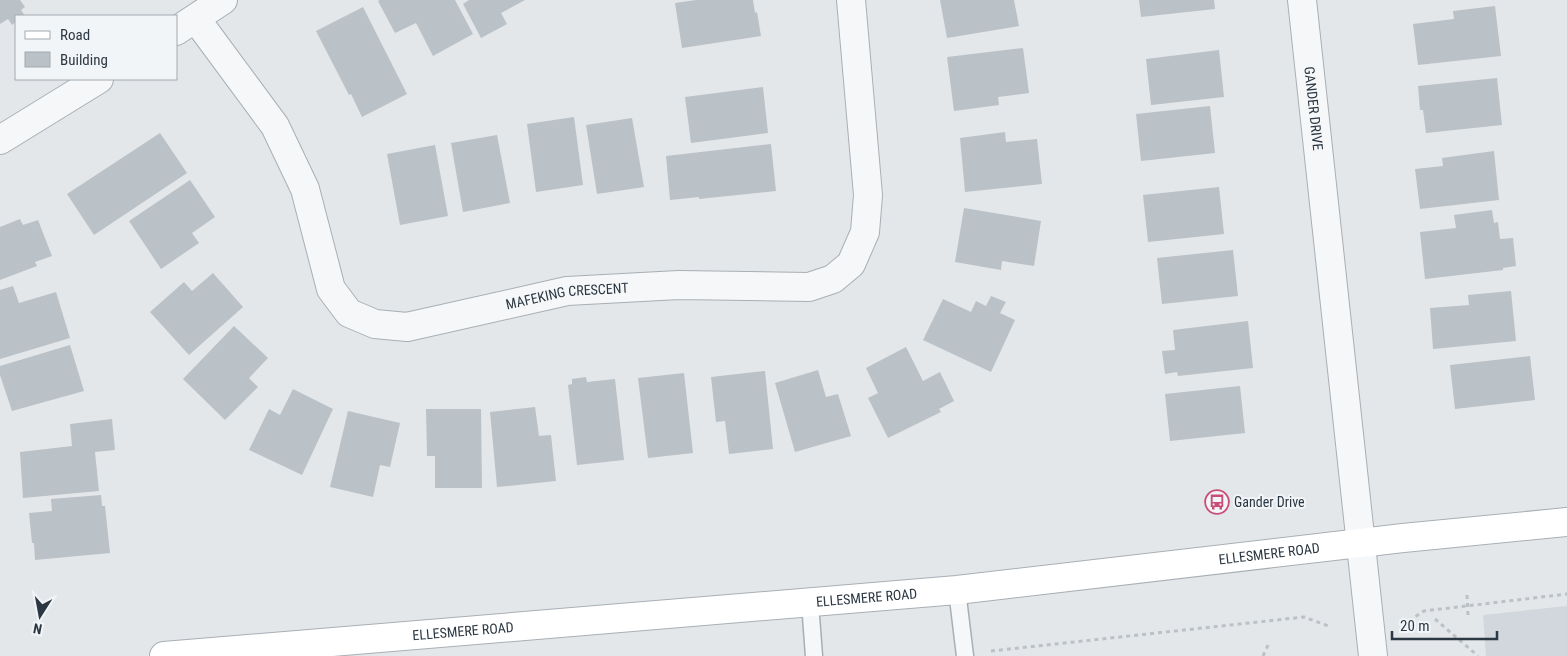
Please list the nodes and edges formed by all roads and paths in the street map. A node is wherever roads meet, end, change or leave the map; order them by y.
1 (223, 0) edge
2 (851, 0) edge
3 (1302, 0) edge
4 (186, 25) edge
5 (97, 80) edge
6 (0, 140) edge
7 (1567, 522) edge
8 (1360, 543) junction
9 (957, 590) junction
10 (1567, 594) edge
11 (1467, 595) dead end
12 (810, 603) junction
13 (1467, 607) junction
14 (1468, 615) dead end
15 (1435, 619) dead end
16 (1409, 621) dead end
17 (1331, 628) dead end
18 (1269, 643) dead end
19 (988, 651) dead end
20 (164, 656) edge
21 (814, 656) edge
22 (965, 656) edge
23 (1263, 656) edge
24 (1373, 656) edge
25 (1478, 656) edge

1 - 4 street
2 - 4 street, MAFEKING CRESCENT
3 - 8 street, GANDER DRIVE
5 - 6 street
7 - 8 main road, ELLESMERE ROAD
8 - 9 main road, ELLESMERE ROAD
8 - 24 street, GANDER DRIVE
9 - 12 main road, ELLESMERE ROAD
9 - 22 lane
10 - 13 path
11 - 13 path
12 - 20 main road, ELLESMERE ROAD
12 - 21 lane
13 - 14 path
13 - 16 path
15 - 25 path
17 - 19 path
18 - 23 path

